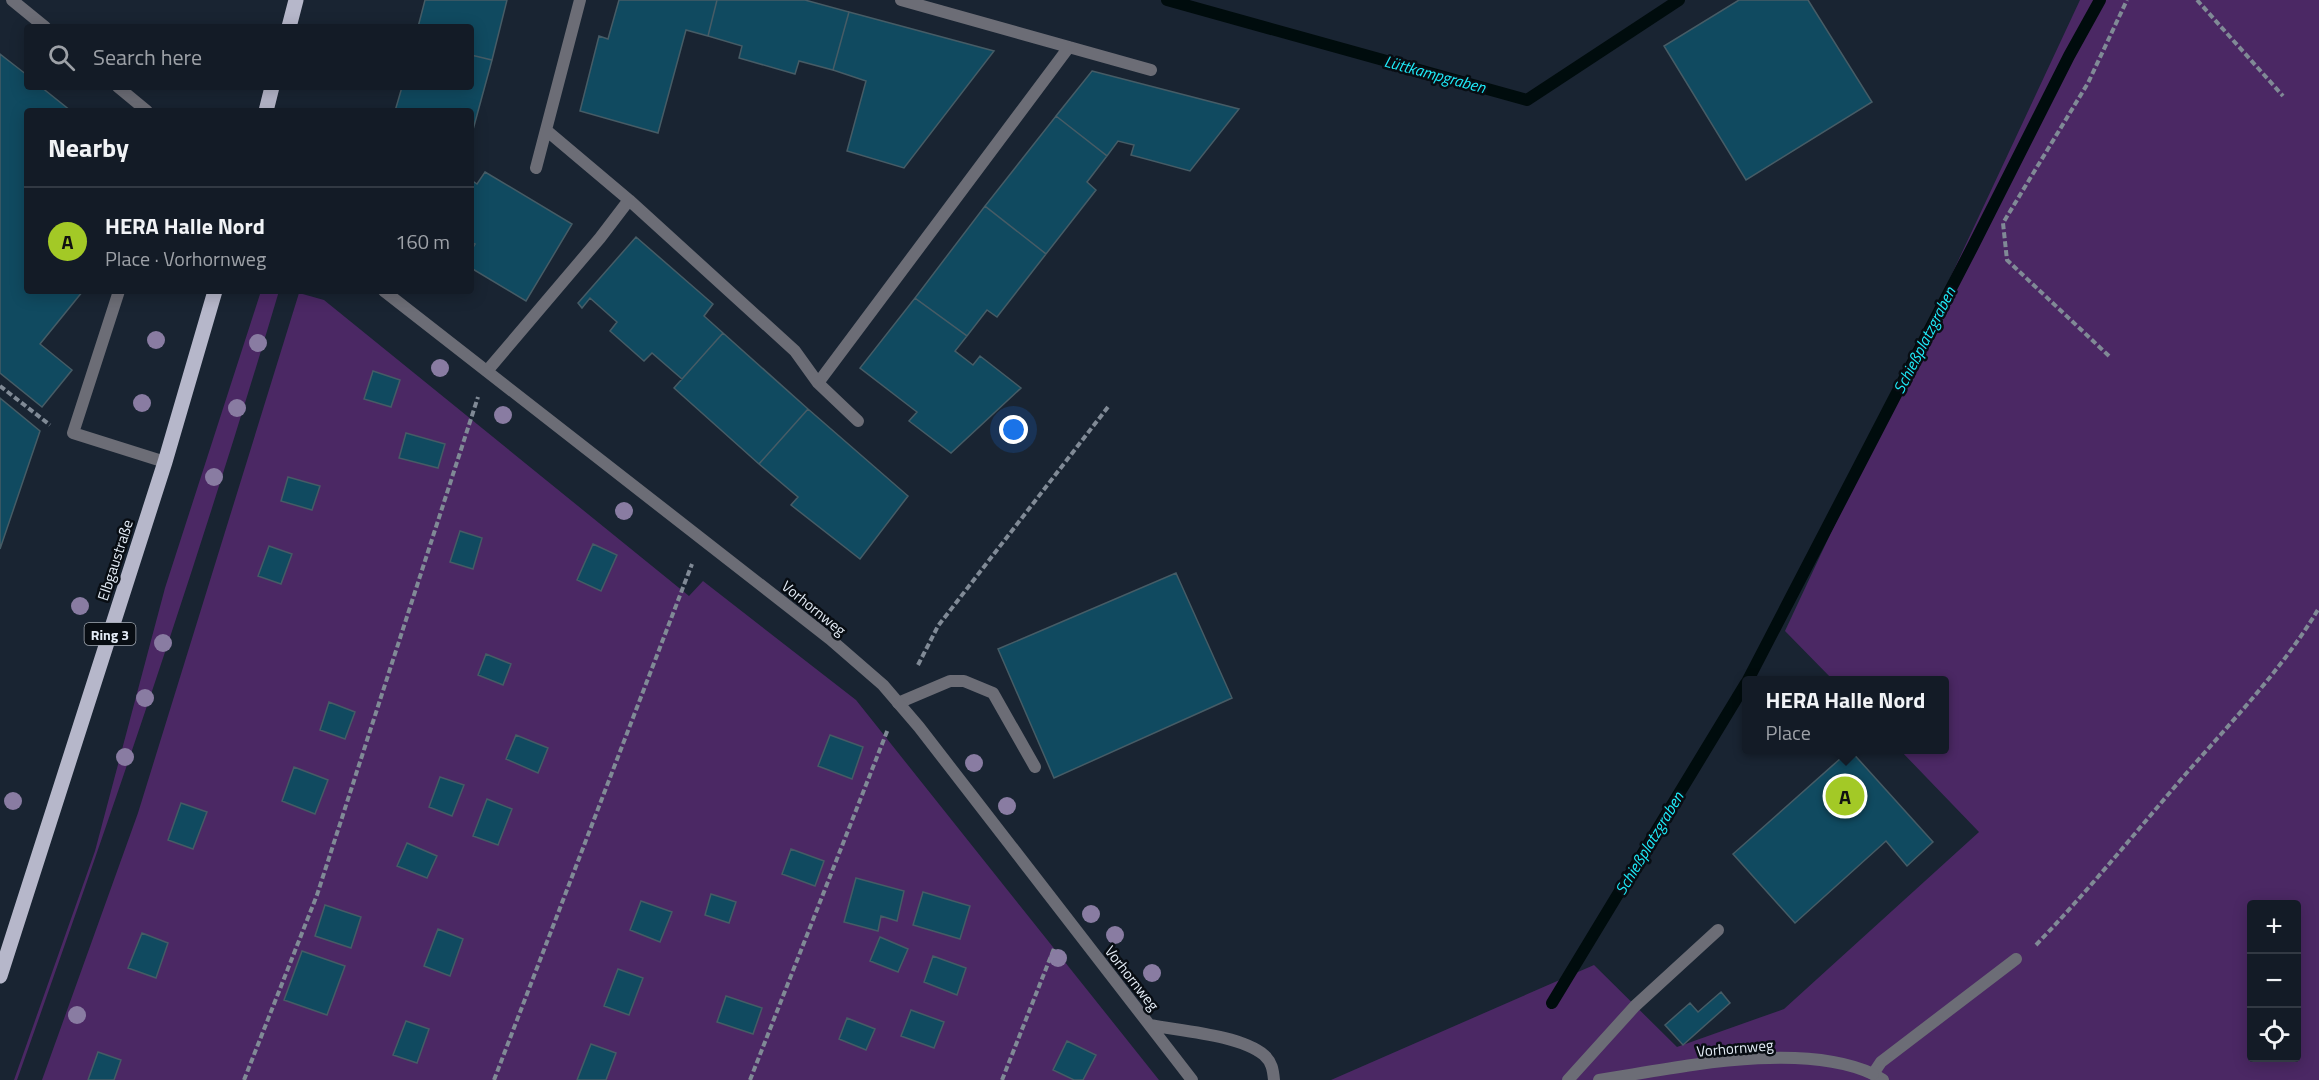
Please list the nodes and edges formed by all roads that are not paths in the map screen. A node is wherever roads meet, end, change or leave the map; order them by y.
1 (12, 0) edge
2 (296, 0) edge
3 (580, 0) edge
4 (901, 0) edge
5 (41, 24) edge
6 (290, 24) edge
7 (1069, 47) junction
8 (1151, 70) dead end
9 (122, 90) edge
10 (271, 90) edge
11 (143, 108) edge
12 (267, 108) edge
13 (546, 130) junction
14 (536, 168) dead end
15 (629, 200) junction
16 (118, 294) edge
17 (214, 294) edge
18 (388, 294) edge
19 (486, 371) junction
20 (818, 383) junction
21 (858, 421) dead end
22 (165, 462) junction
23 (898, 703) junction
24 (1035, 767) dead end
25 (1718, 930) dead end
26 (2016, 959) road end
27 (0, 976) edge
28 (1150, 1025) junction
29 (1878, 1077) edge
30 (1192, 1080) edge
31 (1274, 1080) edge
32 (1568, 1080) edge
33 (1599, 1080) edge

1 - 5 street
2 - 6 main road
3 - 13 street
4 - 7 street
7 - 8 street
7 - 20 street
9 - 11 street
10 - 12 main road
13 - 14 street
13 - 15 street
15 - 19 street
15 - 20 street
16 - 22 street
17 - 22 main road, Elbgaustraße / Ring 3
18 - 19 street, Vorhornweg
19 - 23 street, Vorhornweg
20 - 21 street
22 - 27 main road, Elbgaustraße / Ring 3
23 - 24 street
23 - 28 street, Vorhornweg
25 - 32 street
26 - 29 street
28 - 30 street, Vorhornweg
28 - 31 street, Vorhornweg
29 - 33 street, Vorhornweg

